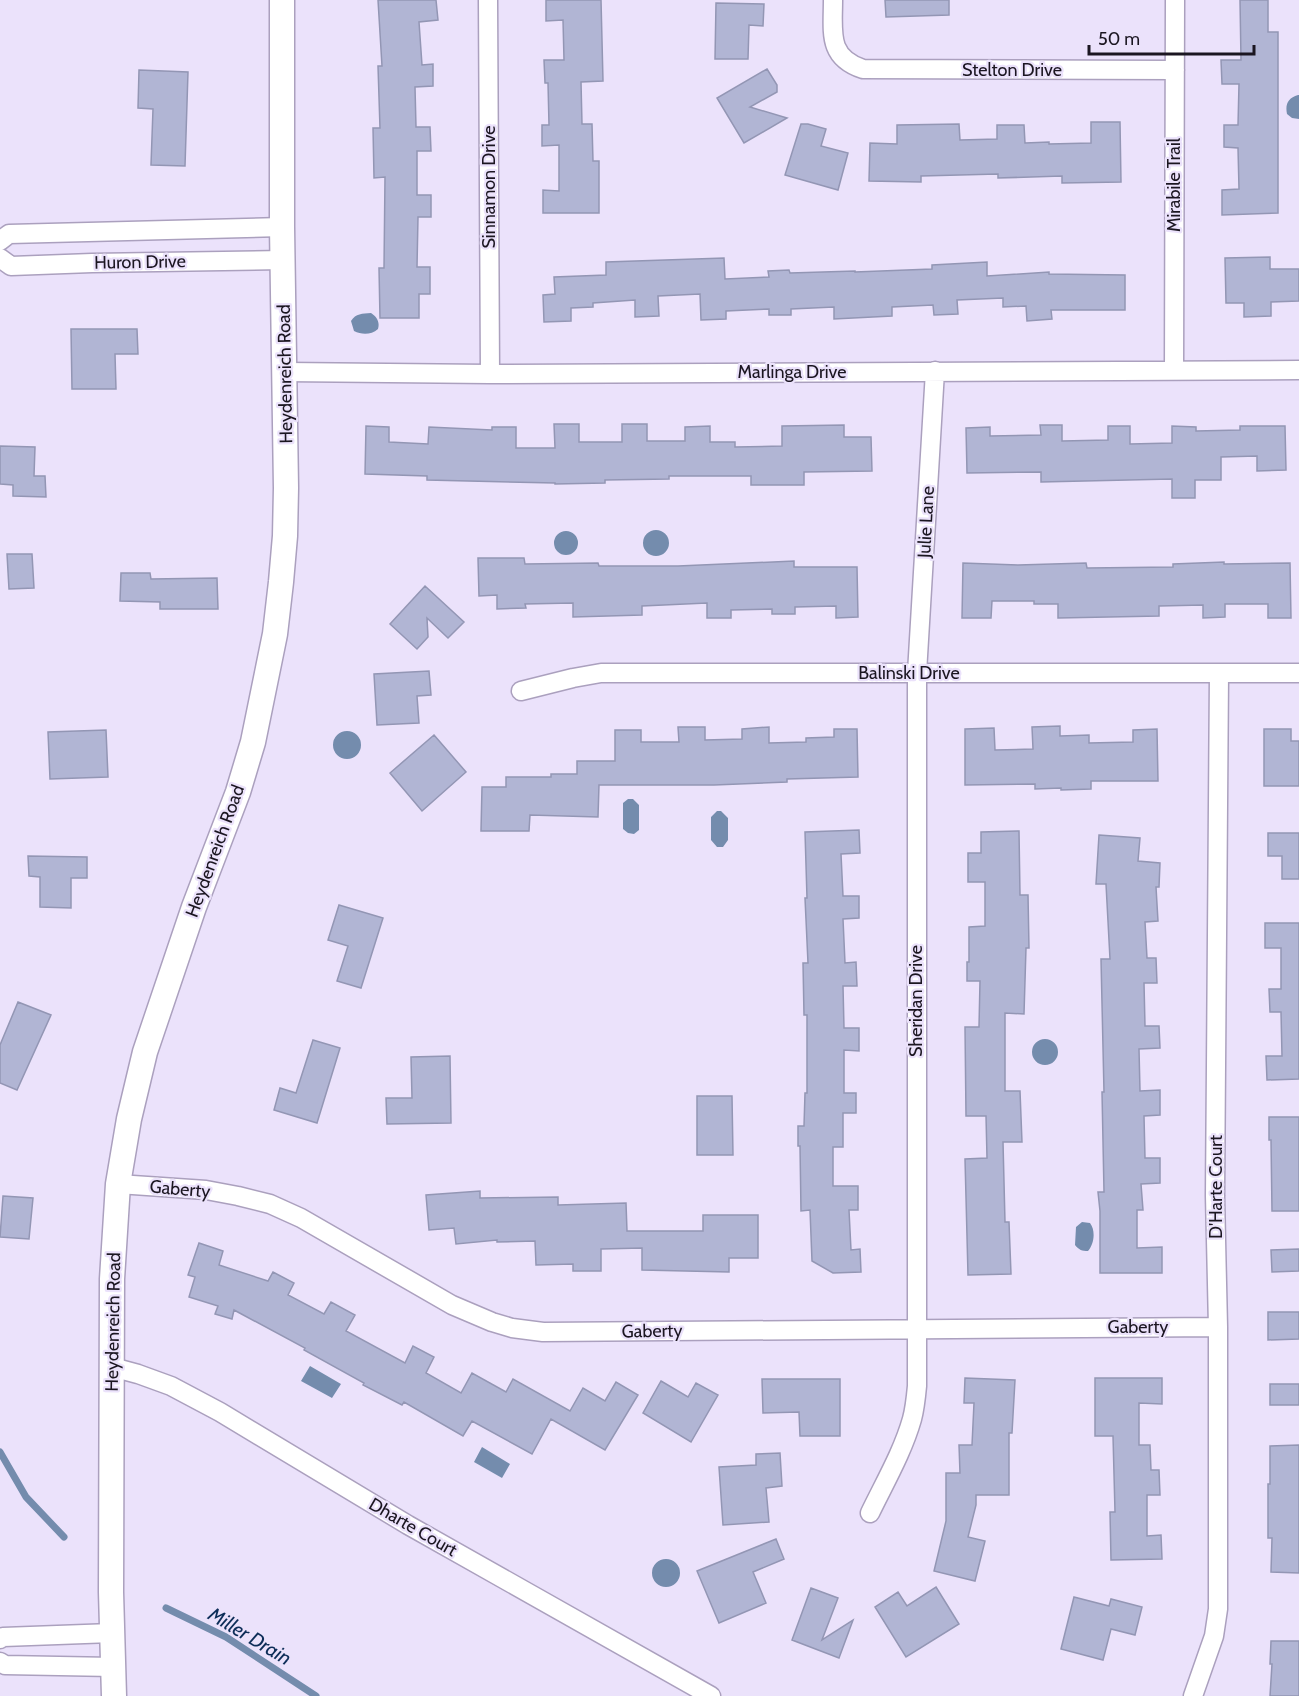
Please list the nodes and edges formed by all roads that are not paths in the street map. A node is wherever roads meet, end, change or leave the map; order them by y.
1 (282, 0) edge
2 (488, 0) edge
3 (833, 0) edge
4 (1175, 0) edge
5 (1175, 69) junction
6 (282, 227) junction
7 (90, 231) junction
8 (0, 241) edge
9 (0, 258) edge
10 (283, 260) junction
11 (92, 263) junction
12 (1174, 370) junction
13 (1299, 370) edge
14 (934, 371) junction
15 (285, 372) junction
16 (490, 374) junction
17 (916, 673) junction
18 (1219, 674) junction
19 (1299, 674) edge
20 (521, 691) dead end
21 (118, 1184) junction
22 (1218, 1327) junction
23 (918, 1328) junction
24 (112, 1367) junction
25 (870, 1513) dead end
26 (112, 1633) junction
27 (46, 1635) junction
28 (0, 1639) edge
29 (0, 1662) edge
30 (48, 1666) junction
31 (113, 1667) junction
32 (114, 1696) edge
33 (711, 1696) edge
34 (1193, 1696) edge

1 - 6 street, Heydenreich Road
2 - 16 street, Sinnamon Drive
3 - 5 street, Stelton Drive
4 - 5 street, Mirabile Trail
5 - 12 street, Mirabile Trail
6 - 7 street, Huron Drive
6 - 10 street, Heydenreich Road
7 - 8 street, Huron Drive
7 - 11 street
9 - 11 street, Huron Drive
10 - 11 street, Huron Drive
10 - 15 street, Heydenreich Road
12 - 13 street, Marlinga Drive
12 - 14 street, Marlinga Drive
14 - 16 street, Marlinga Drive
14 - 17 street, Julie Lane
15 - 16 street, Marlinga Drive
15 - 21 street, Heydenreich Road
17 - 18 street, Balinski Drive
17 - 20 street, Balinski Drive
17 - 23 street, Sheridan Drive
18 - 19 street, Balinski Drive
18 - 22 street, D'Harte Court
21 - 23 street, Gaberty
21 - 24 street, Heydenreich Road
22 - 23 street, Gaberty
22 - 34 street, D'Harte Court
23 - 25 street, Sheridan Drive
24 - 26 street, Heydenreich Road
24 - 33 street, Dharte Court
26 - 27 street
26 - 31 street, Heydenreich Road
27 - 28 street
27 - 30 street
29 - 30 street
30 - 31 street
31 - 32 street, Heydenreich Road

